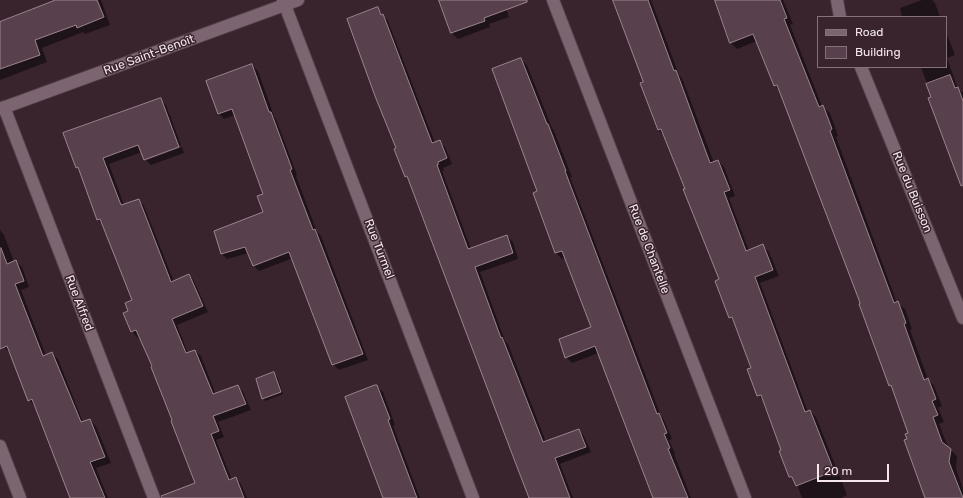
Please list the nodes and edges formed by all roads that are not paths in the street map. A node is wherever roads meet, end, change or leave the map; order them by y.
1 (298, 0) edge
2 (553, 0) edge
3 (837, 0) edge
4 (284, 2) edge
5 (840, 16) edge
6 (861, 68) edge
7 (2, 108) edge
8 (963, 318) edge
9 (0, 446) edge
10 (20, 498) edge
11 (154, 498) edge
12 (473, 498) edge
13 (744, 498) edge

1 - 4 street, Rue Saint-Benoît
2 - 13 street, Rue de Chantelle
3 - 5 street
4 - 7 street, Rue Saint-Benoît
4 - 12 street, Rue Turmel
6 - 8 street, Rue du Buisson
7 - 11 street, Rue Alfred
9 - 10 street

